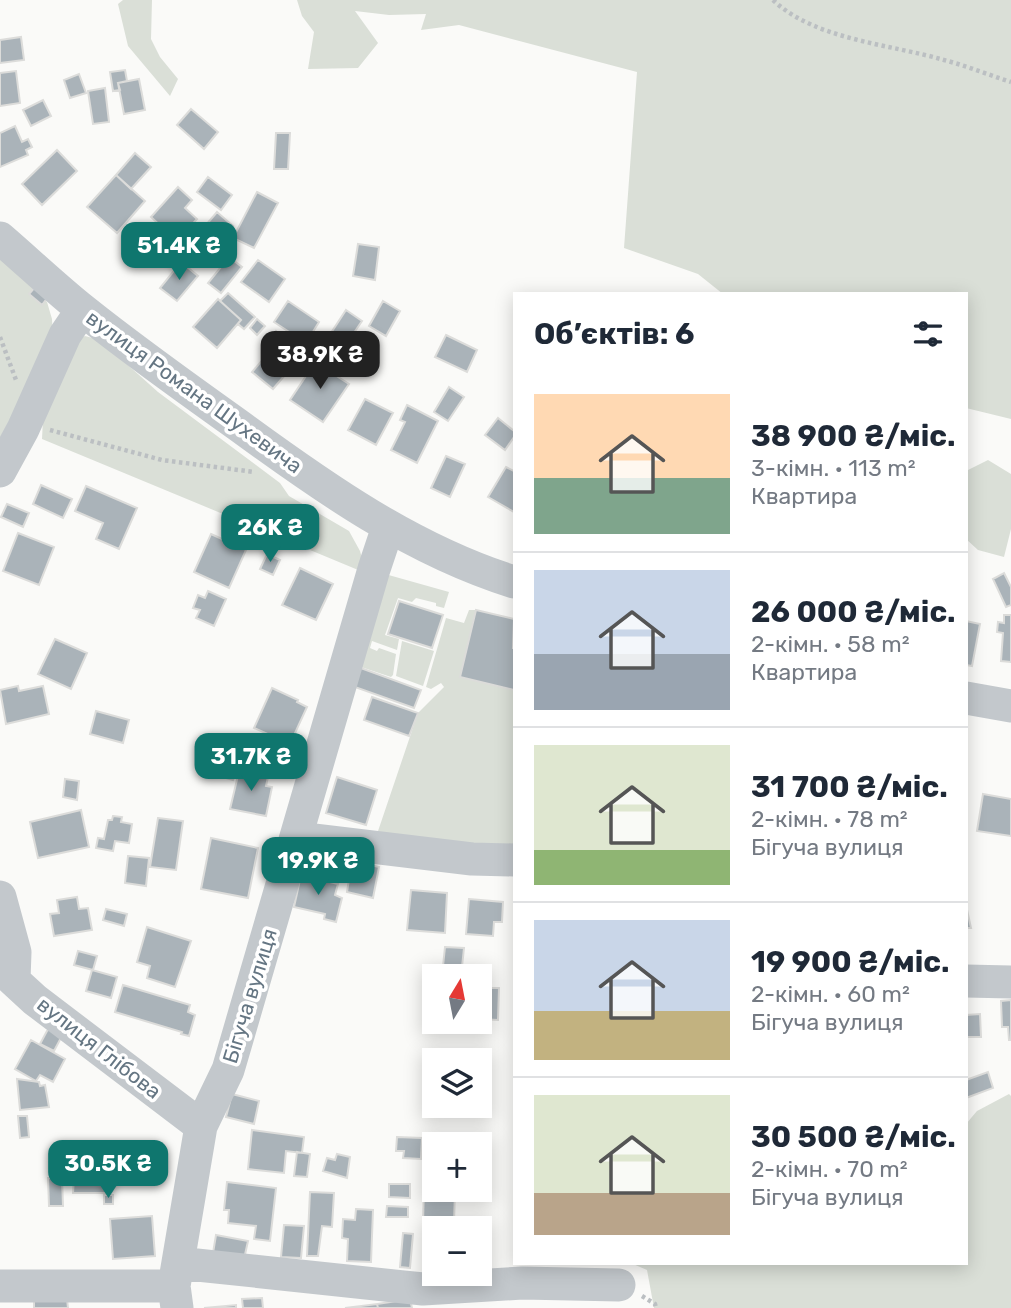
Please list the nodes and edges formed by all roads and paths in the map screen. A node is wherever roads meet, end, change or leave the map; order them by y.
1 (773, 0) edge
2 (1011, 82) edge
3 (0, 238) edge
4 (82, 310) junction
5 (30, 415) junction
6 (0, 471) edge
7 (260, 473) dead end
8 (388, 527) junction
9 (513, 582) edge
10 (968, 698) edge
11 (1011, 706) edge
12 (297, 838) junction
13 (513, 860) edge
14 (0, 897) edge
15 (7, 974) edge
16 (968, 981) edge
17 (1011, 982) edge
18 (201, 1126) junction
19 (619, 1285) dead end
20 (0, 1286) edge
21 (176, 1286) edge

1 - 2 path
3 - 4 street, вулиця Романа Шухевича
4 - 5 street
4 - 8 street, вулиця Романа Шухевича
5 - 6 street
5 - 7 path
8 - 9 street, вулиця Романа Шухевича
8 - 12 street, Бігуча вулиця
10 - 11 street
12 - 13 street
12 - 18 street, Бігуча вулиця
14 - 15 street
15 - 18 street, вулиця Глібова
16 - 17 street
18 - 21 street, Бігуча вулиця
19 - 21 street
20 - 21 street

